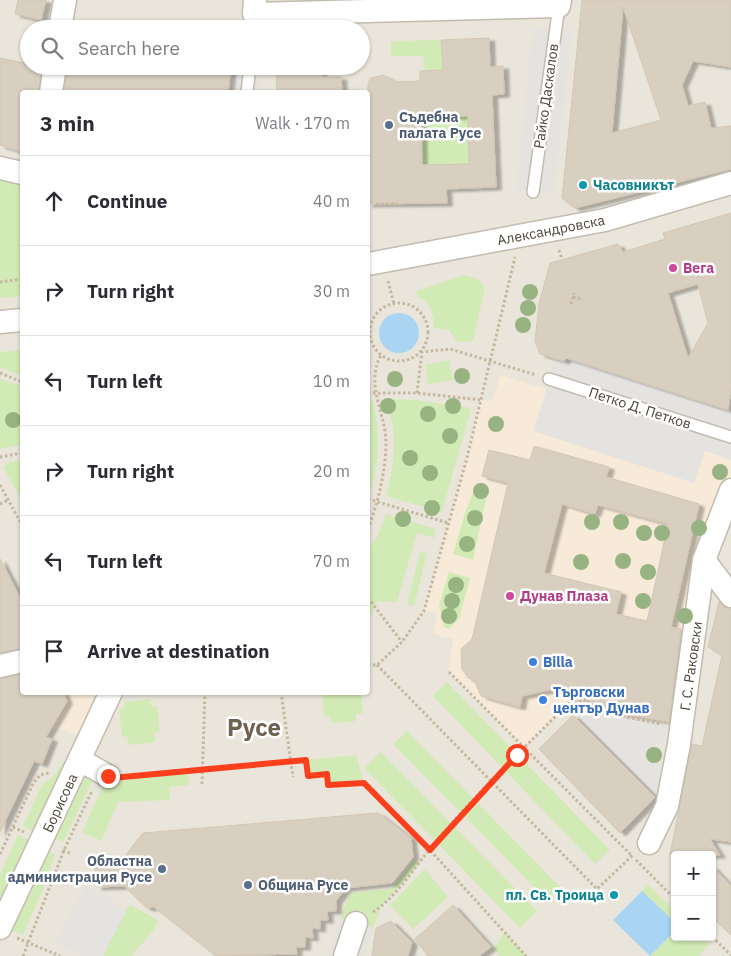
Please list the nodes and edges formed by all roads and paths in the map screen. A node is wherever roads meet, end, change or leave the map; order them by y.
1 (65, 0) edge
2 (560, 3) edge
3 (254, 14) edge
4 (62, 20) edge
5 (53, 75) edge
6 (249, 75) edge
7 (50, 90) edge
8 (248, 90) edge
9 (0, 168) edge
10 (20, 173) edge
11 (731, 183) edge
12 (532, 192) dead end
13 (376, 204) dead end
14 (397, 204) dead end
15 (520, 236) junction
16 (370, 264) edge
17 (20, 279) edge
18 (0, 282) edge
19 (583, 299) dead end
20 (571, 304) dead end
21 (20, 320) edge
22 (0, 322) edge
23 (381, 355) junction
24 (490, 360) junction
25 (0, 373) edge
26 (549, 379) joint
27 (20, 381) edge
28 (374, 391) junction
29 (370, 392) edge
30 (417, 393) junction
31 (481, 400) junction
32 (731, 437) edge
33 (20, 452) edge
34 (0, 457) edge
35 (0, 485) edge
36 (731, 490) edge
37 (8, 500) junction
38 (370, 500) edge
39 (376, 502) junction
40 (0, 504) edge
41 (20, 521) edge
42 (370, 522) edge
43 (449, 524) junction
44 (704, 560) junction
45 (731, 596) edge
46 (370, 601) edge
47 (402, 642) junction
48 (20, 661) edge
49 (370, 665) edge
50 (377, 665) junction
51 (0, 666) edge
52 (449, 672) dead end
53 (110, 695) edge
54 (205, 695) edge
55 (281, 695) edge
56 (588, 700) junction
57 (568, 704) junction
58 (682, 728) junction
59 (523, 748) junction
60 (80, 760) junction
61 (291, 761) junction
62 (202, 768) junction
63 (50, 771) dead end
64 (105, 774) junction
65 (293, 777) dead end
66 (492, 781) junction
67 (202, 784) dead end
68 (640, 849) junction
69 (430, 850) junction
70 (0, 854) edge
71 (673, 896) edge
72 (356, 923) joint
73 (7, 933) edge
74 (716, 940) edge
75 (29, 942) junction
76 (731, 955) edge
77 (23, 956) edge
78 (60, 956) edge
79 (345, 956) edge
80 (526, 956) edge

1 - 4 street
2 - 3 street
2 - 12 lane, Райко Даскалов
5 - 7 street
6 - 8 lane
9 - 10 street
11 - 15 street, Александровска
13 - 14 path
15 - 16 street, Александровска
15 - 24 path
17 - 18 path
19 - 20 path
21 - 22 street
23 - 23 path
23 - 28 path
24 - 26 path
24 - 30 path
24 - 31 path
25 - 27 path
26 - 32 lane, Петко Д. Петков
28 - 29 path
28 - 30 path
28 - 39 path
30 - 31 path
31 - 43 path
33 - 34 path
35 - 37 path
36 - 44 street, Г. С. Раковски
37 - 40 path
37 - 41 path
38 - 39 path
39 - 42 path
39 - 43 path
43 - 47 path
44 - 45 street
44 - 58 street, Г. С. Раковски
46 - 47 path
47 - 50 path
48 - 51 street
49 - 50 path
50 - 66 path
52 - 59 path
53 - 60 street, Борисова
54 - 62 path
55 - 61 path
56 - 57 path
56 - 57 path
56 - 58 path
57 - 59 path
58 - 68 street, Г. С. Раковски
59 - 66 path
59 - 68 path
60 - 64 street
60 - 73 street, Борисова
61 - 62 path
61 - 65 path
61 - 69 path
62 - 64 path
62 - 67 path
63 - 70 path
64 - 75 path
66 - 68 path
66 - 69 path
68 - 71 path
69 - 72 path
69 - 80 path
72 - 79 street
73 - 75 path
74 - 76 path
75 - 77 path
75 - 78 path

